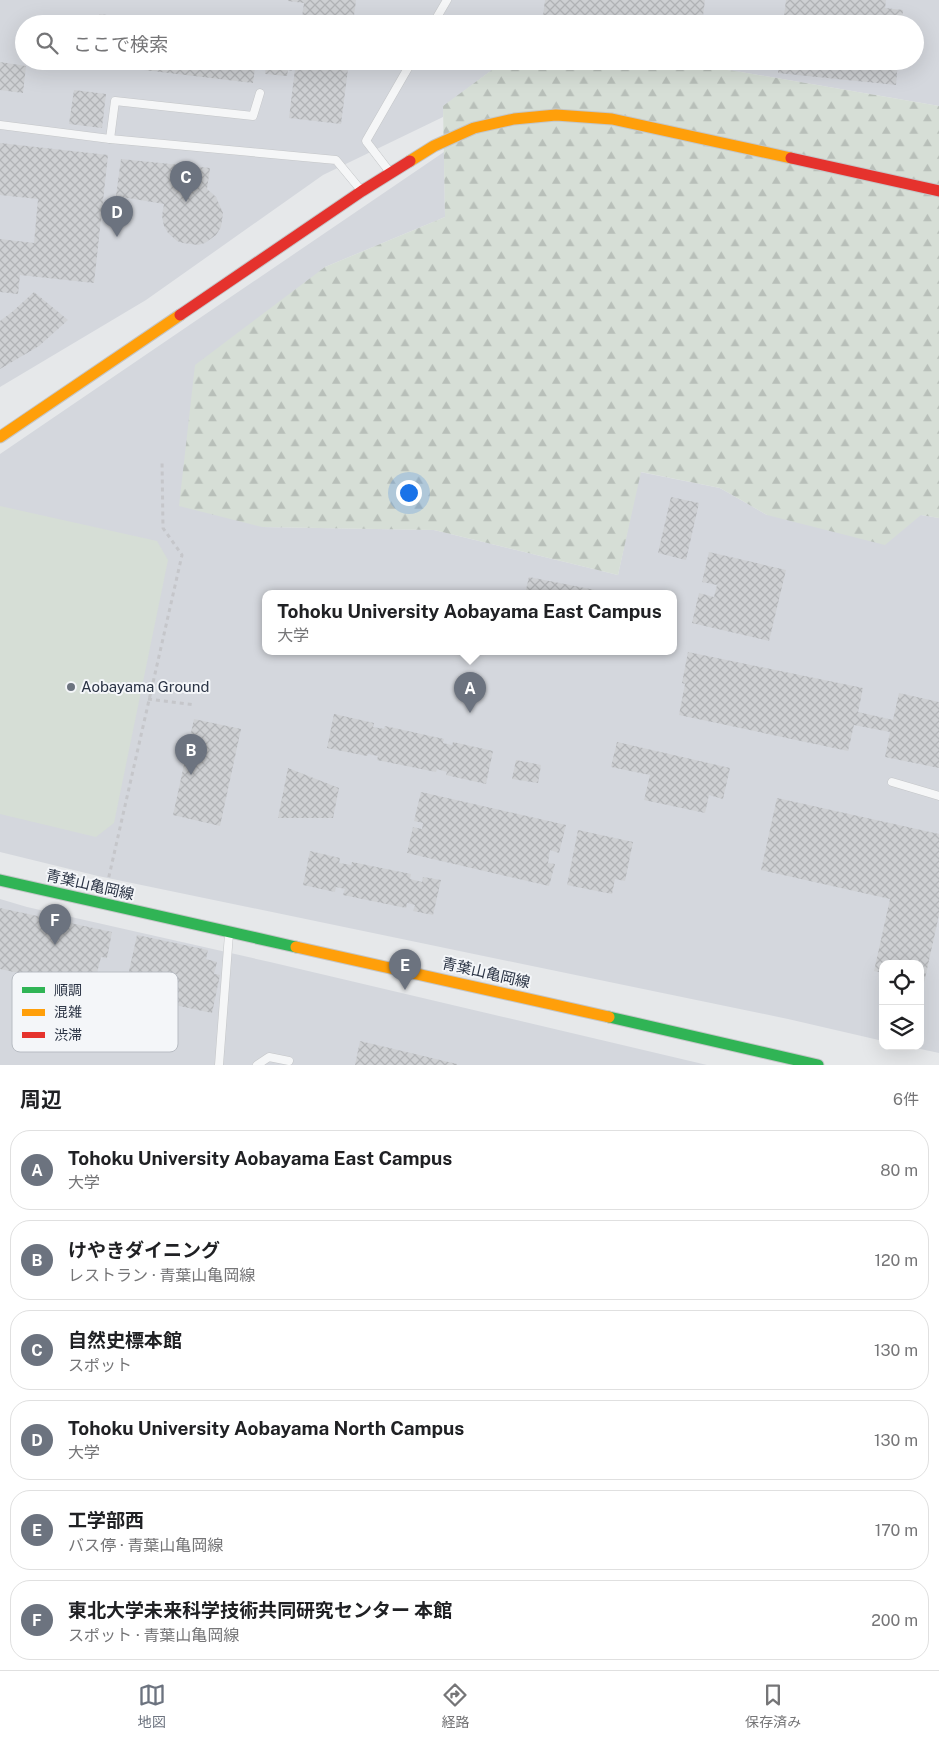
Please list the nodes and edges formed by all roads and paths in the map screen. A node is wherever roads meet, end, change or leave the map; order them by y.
1 (447, 0) edge
2 (438, 15) edge
3 (407, 70) edge
4 (260, 92) dead end
5 (0, 125) edge
6 (110, 138) junction
7 (390, 173) junction
8 (362, 191) junction
9 (939, 191) edge
10 (0, 437) edge
11 (162, 460) dead end
12 (148, 699) junction
13 (195, 705) dead end
14 (892, 782) dead end
15 (939, 796) edge
16 (0, 880) edge
17 (106, 887) dead end
18 (229, 932) junction
19 (290, 1061) dead end
20 (220, 1065) edge
21 (257, 1065) edge
22 (818, 1065) edge

1 - 2 lane
3 - 7 lane
4 - 6 lane
5 - 6 lane
6 - 8 lane
7 - 8 street
7 - 9 street
8 - 10 street
11 - 12 path
12 - 13 path
12 - 17 path
14 - 15 lane
16 - 18 street, 青葉山亀岡線
18 - 20 lane
18 - 22 street, 青葉山亀岡線
19 - 21 lane

